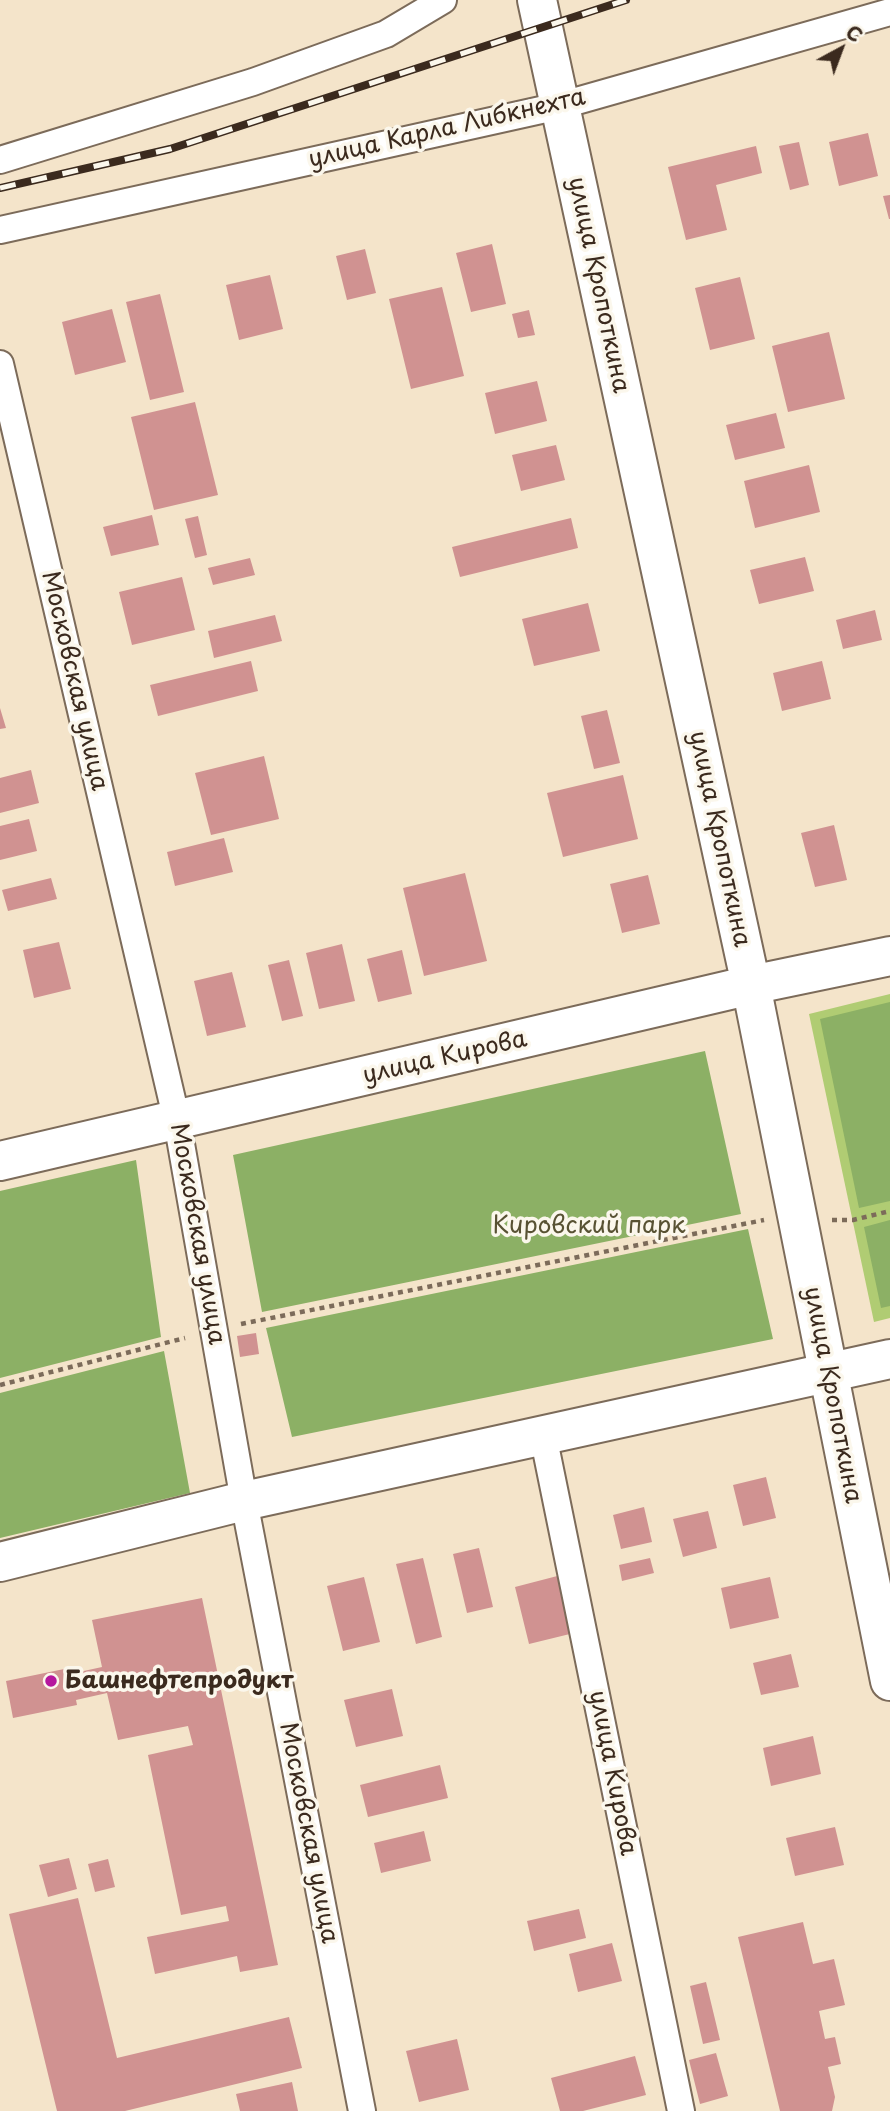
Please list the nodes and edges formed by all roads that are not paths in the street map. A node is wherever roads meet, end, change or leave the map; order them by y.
1 (443, 0) edge
2 (537, 0) edge
3 (890, 12) edge
4 (559, 106) junction
5 (0, 160) edge
6 (0, 230) edge
7 (0, 364) edge
8 (890, 956) edge
9 (751, 985) junction
10 (177, 1122) junction
11 (0, 1161) edge
12 (890, 1359) edge
13 (827, 1371) junction
14 (543, 1435) junction
15 (244, 1501) junction
16 (0, 1562) edge
17 (890, 1681) edge
18 (362, 2111) edge
19 (681, 2111) edge

1 - 5 street
2 - 4 main road, улица Кропоткина
3 - 4 street, улица Карла Либкнехта
4 - 6 street, улица Карла Либкнехта
4 - 9 main road, улица Кропоткина
7 - 10 street, Московская улица
8 - 9 main road, улица Кирова
9 - 10 main road, улица Кирова
9 - 13 main road, улица Кропоткина
10 - 11 main road, улица Кирова
10 - 15 street, Московская улица
12 - 13 main road
13 - 14 main road
13 - 17 main road, улица Кропоткина
14 - 15 main road
14 - 19 street, улица Кирова
15 - 16 main road
15 - 18 street, Московская улица

